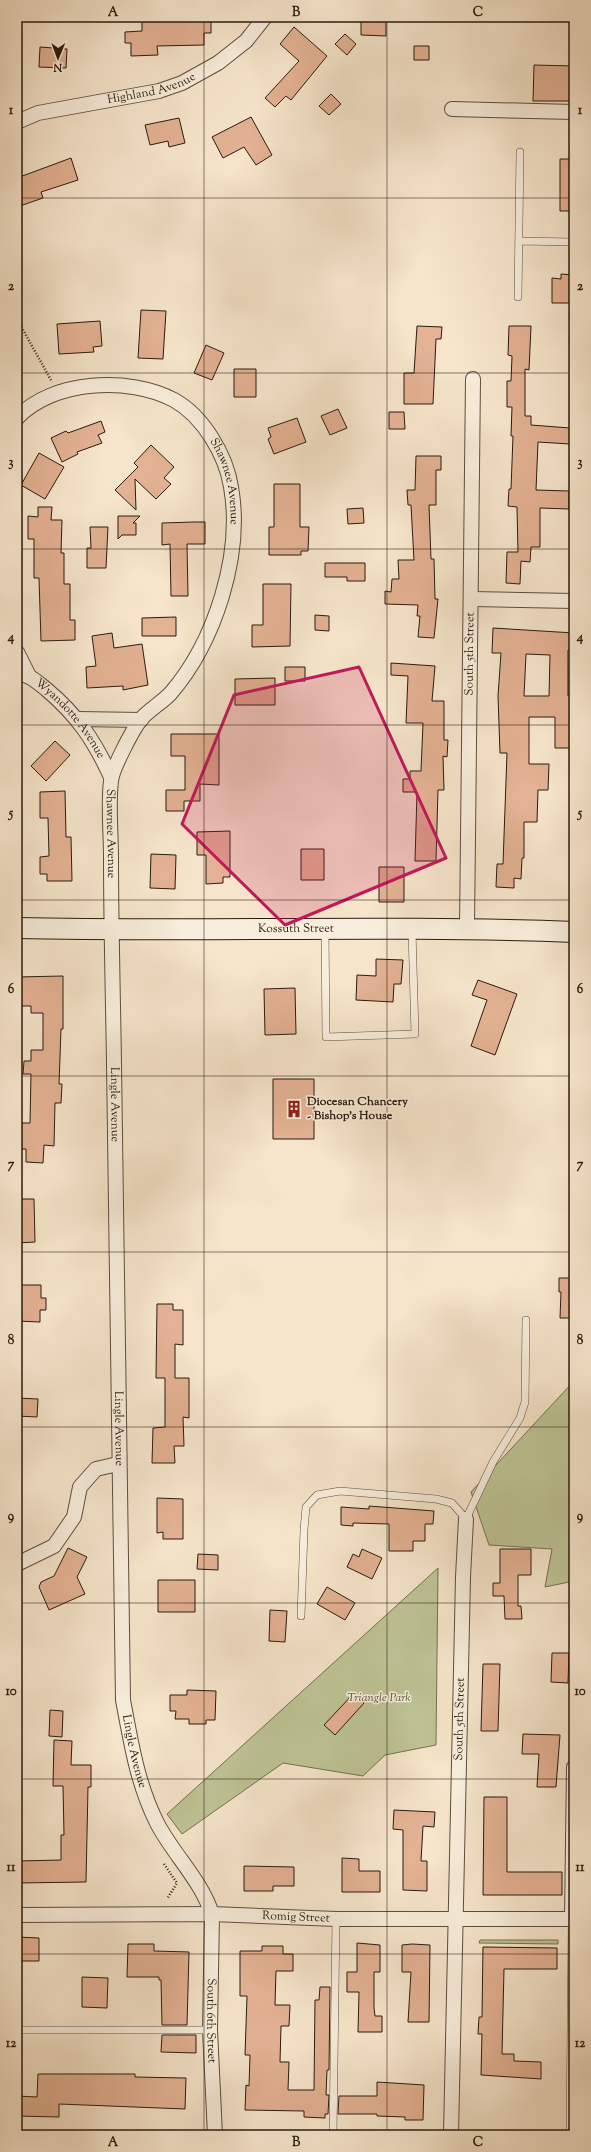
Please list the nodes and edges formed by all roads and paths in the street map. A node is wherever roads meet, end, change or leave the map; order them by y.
1 (265, 17) edge
2 (452, 109) dead end
3 (574, 112) edge
4 (17, 122) edge
5 (520, 152) dead end
6 (519, 241) junction
7 (574, 242) edge
8 (518, 297) dead end
9 (17, 319) edge
10 (474, 379) dead end
11 (58, 392) junction
12 (17, 418) edge
13 (472, 599) junction
14 (574, 602) edge
15 (17, 652) edge
16 (23, 674) edge
17 (78, 719) junction
18 (141, 720) junction
19 (111, 777) junction
20 (17, 928) edge
21 (412, 928) junction
22 (467, 928) junction
23 (325, 929) junction
24 (111, 930) junction
25 (574, 932) edge
26 (526, 1320) dead end
27 (118, 1464) junction
28 (466, 1519) junction
29 (17, 1564) edge
30 (301, 1616) dead end
31 (574, 1767) edge
32 (574, 1799) edge
33 (164, 1863) dead end
34 (167, 1899) dead end
35 (211, 1910) junction
36 (17, 1915) edge
37 (336, 1919) junction
38 (573, 1919) edge
39 (457, 1920) junction
40 (17, 2030) edge
41 (210, 2030) junction
42 (215, 2135) edge
43 (332, 2135) edge
44 (451, 2135) edge
45 (570, 2135) edge

1 - 4 street, Highland Avenue
2 - 3 street
5 - 6 lane
6 - 7 lane
6 - 8 lane
9 - 11 path
10 - 13 street, South 5th Street
11 - 12 street, Shawnee Avenue
11 - 18 street, Shawnee Avenue
13 - 14 street
13 - 22 street, South 5th Street
15 - 16 street
16 - 17 street, Wyandotte Avenue
17 - 18 street
17 - 19 street, Wyandotte Avenue
18 - 19 street, Shawnee Avenue
19 - 24 street, Shawnee Avenue
20 - 24 street, Kossuth Street
21 - 22 street, Kossuth Street
21 - 23 street, Kossuth Street
21 - 23 lane
22 - 25 street, Kossuth Street
23 - 24 street, Kossuth Street
24 - 27 street, Lingle Avenue
26 - 28 lane
27 - 29 street
27 - 35 street, Lingle Avenue
28 - 30 lane
28 - 39 street, South 5th Street
31 - 32 street
32 - 38 street
33 - 34 path
35 - 36 street, Romig Street
35 - 37 street, Romig Street
35 - 41 street, South 6th Street
37 - 39 street, Romig Street
37 - 43 lane
38 - 39 street, Romig Street
38 - 45 lane
39 - 44 street, South 5th Street
40 - 41 lane
41 - 42 street, South 6th Street

